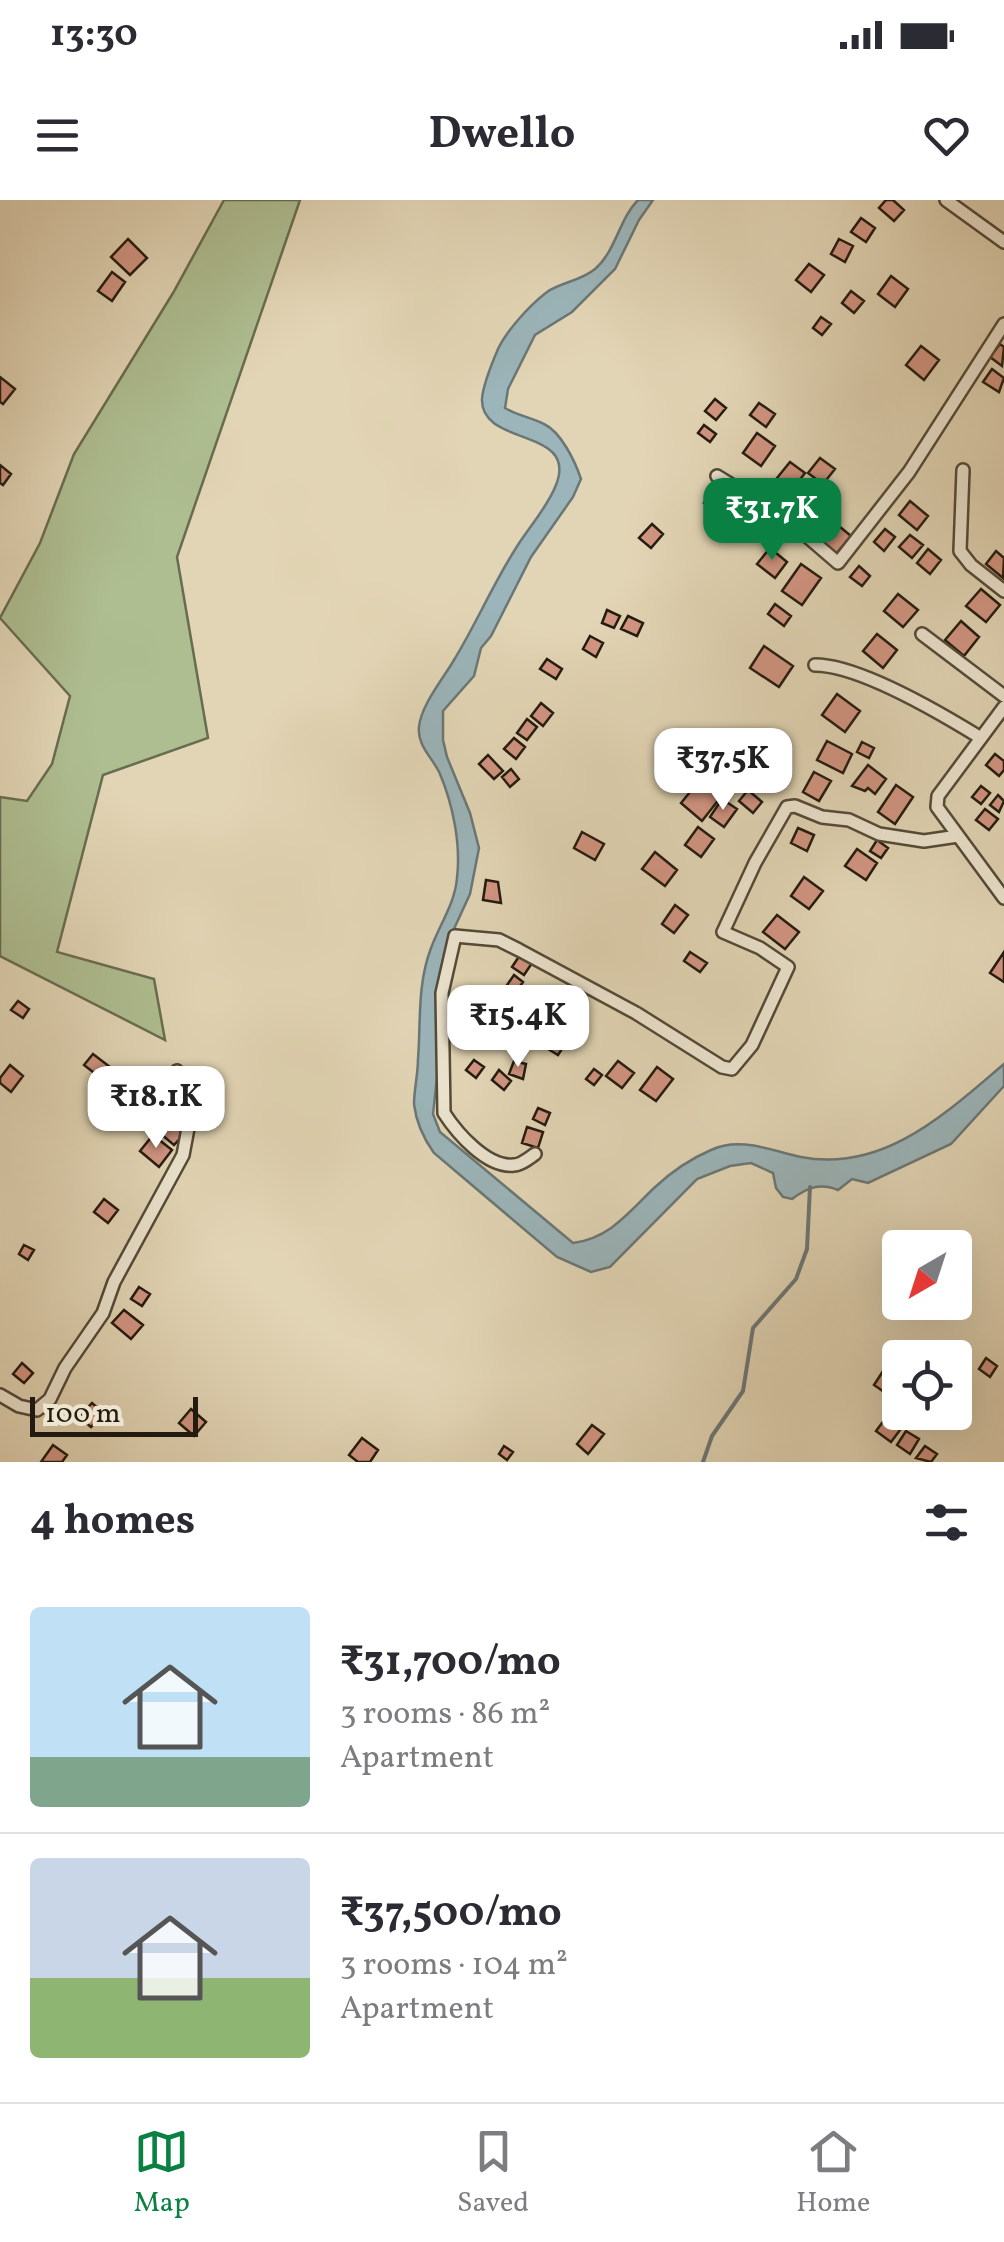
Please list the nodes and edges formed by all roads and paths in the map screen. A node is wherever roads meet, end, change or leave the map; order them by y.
1 (946, 200) edge
2 (1004, 242) edge
3 (1004, 324) edge
4 (963, 470) dead end
5 (717, 476) dead end
6 (1004, 591) edge
7 (922, 634) dead end
8 (815, 665) dead end
9 (1004, 696) edge
10 (1004, 707) edge
11 (981, 738) junction
12 (958, 836) junction
13 (1004, 898) edge
14 (177, 1071) dead end
15 (535, 1154) dead end
16 (0, 1395) edge

1 - 2 street
3 - 5 street
4 - 6 street
7 - 9 street
8 - 11 street
10 - 11 street
11 - 12 street
12 - 13 street
12 - 15 street
14 - 16 street

